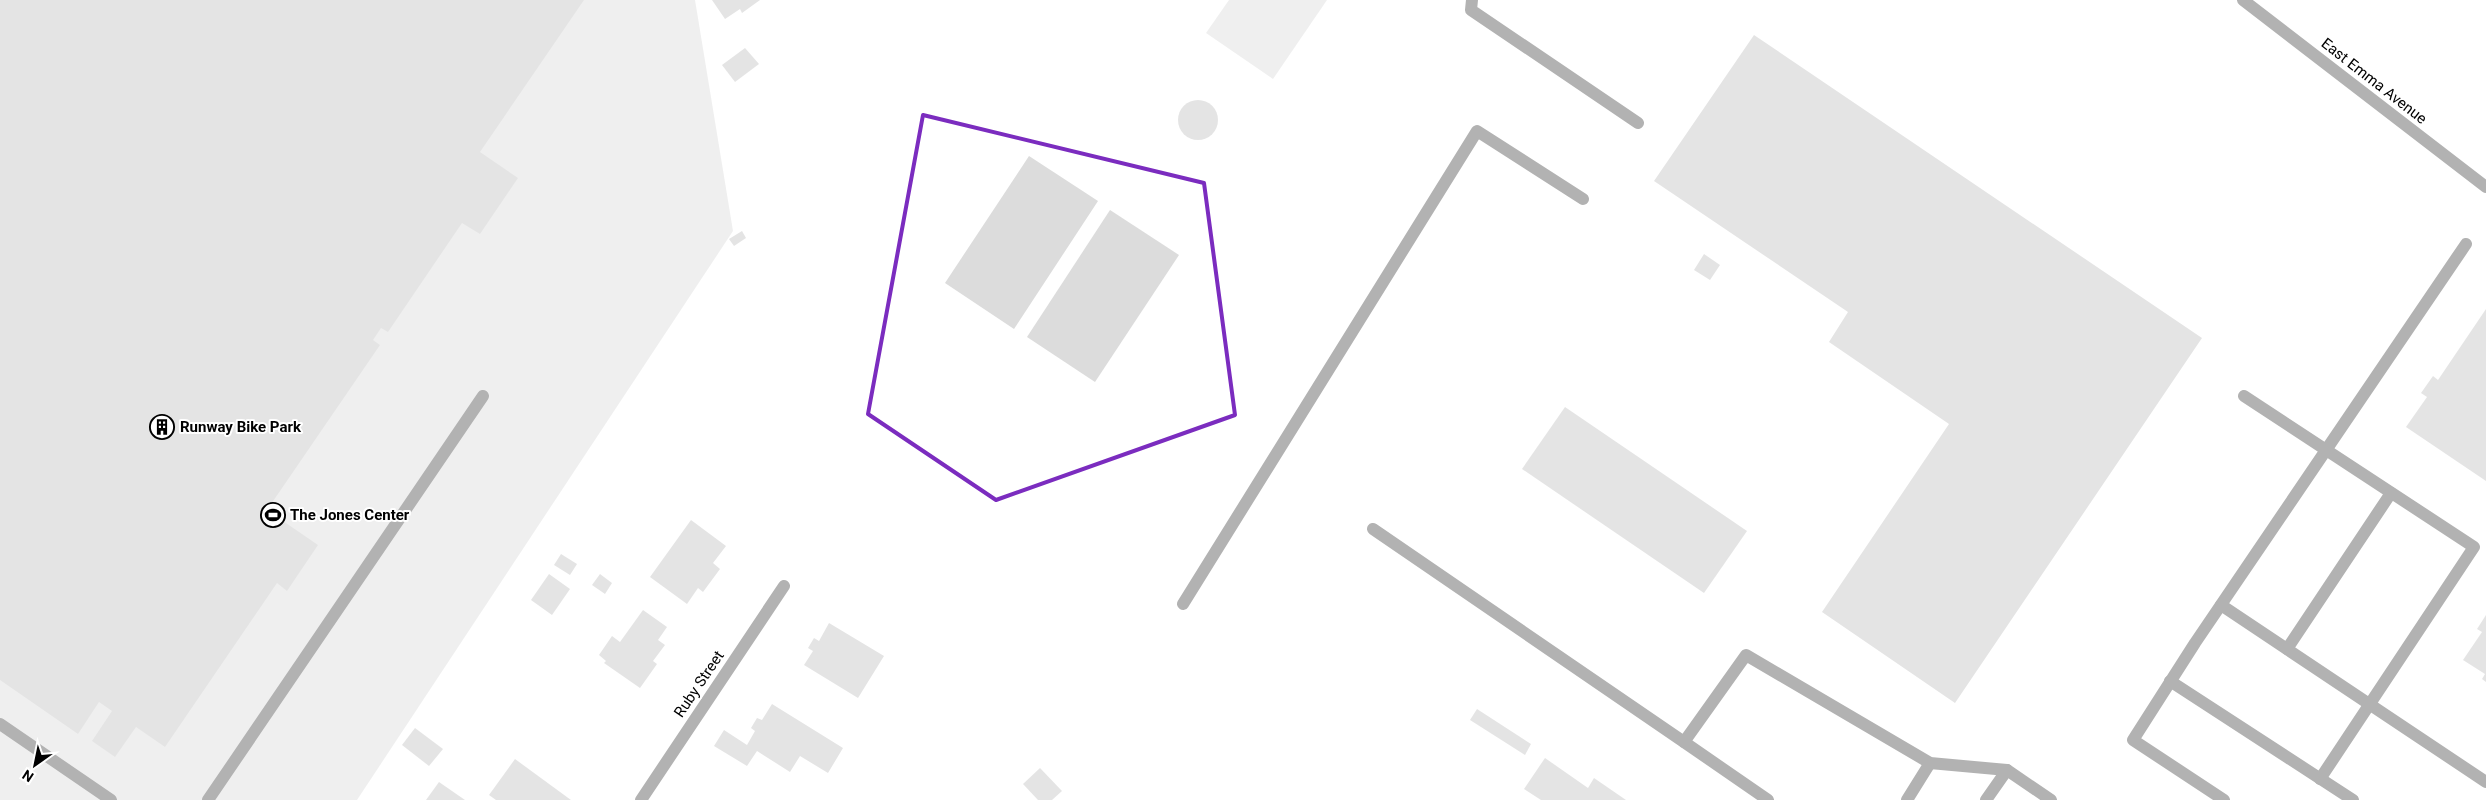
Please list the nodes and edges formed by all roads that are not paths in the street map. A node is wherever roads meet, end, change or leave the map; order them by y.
1 (1472, 0) edge
2 (2243, 0) edge
3 (1638, 123) dead end
4 (2486, 187) edge
5 (1583, 199) dead end
6 (2466, 244) dead end
7 (482, 396) dead end
8 (2244, 396) dead end
9 (2326, 450) junction
10 (2391, 493) junction
11 (1373, 529) dead end
12 (784, 586) dead end
13 (1183, 604) dead end
14 (2221, 605) junction
15 (2287, 649) junction
16 (2170, 682) junction
17 (2370, 704) junction
18 (0, 724) edge
19 (1684, 742) junction
20 (1930, 762) junction
21 (2007, 770) junction
22 (2320, 779) junction
23 (2486, 782) edge
24 (111, 800) edge
25 (208, 800) edge
26 (640, 800) edge
27 (1768, 800) edge
28 (1907, 800) edge
29 (1986, 800) edge
30 (2051, 800) edge
31 (2224, 800) edge
32 (2353, 800) edge

1 - 3 street
2 - 4 street, East Emma Avenue
5 - 13 street
6 - 9 street
7 - 25 street
8 - 9 street
9 - 10 street
9 - 14 street
10 - 15 street
10 - 17 street
11 - 19 street
12 - 26 street, Ruby Street
14 - 15 street
14 - 16 street
15 - 17 street
16 - 22 street
16 - 31 street
17 - 22 street
17 - 23 street
18 - 24 street
19 - 20 street
19 - 27 street
20 - 21 street
20 - 28 street
21 - 29 street
21 - 30 street
22 - 32 street

